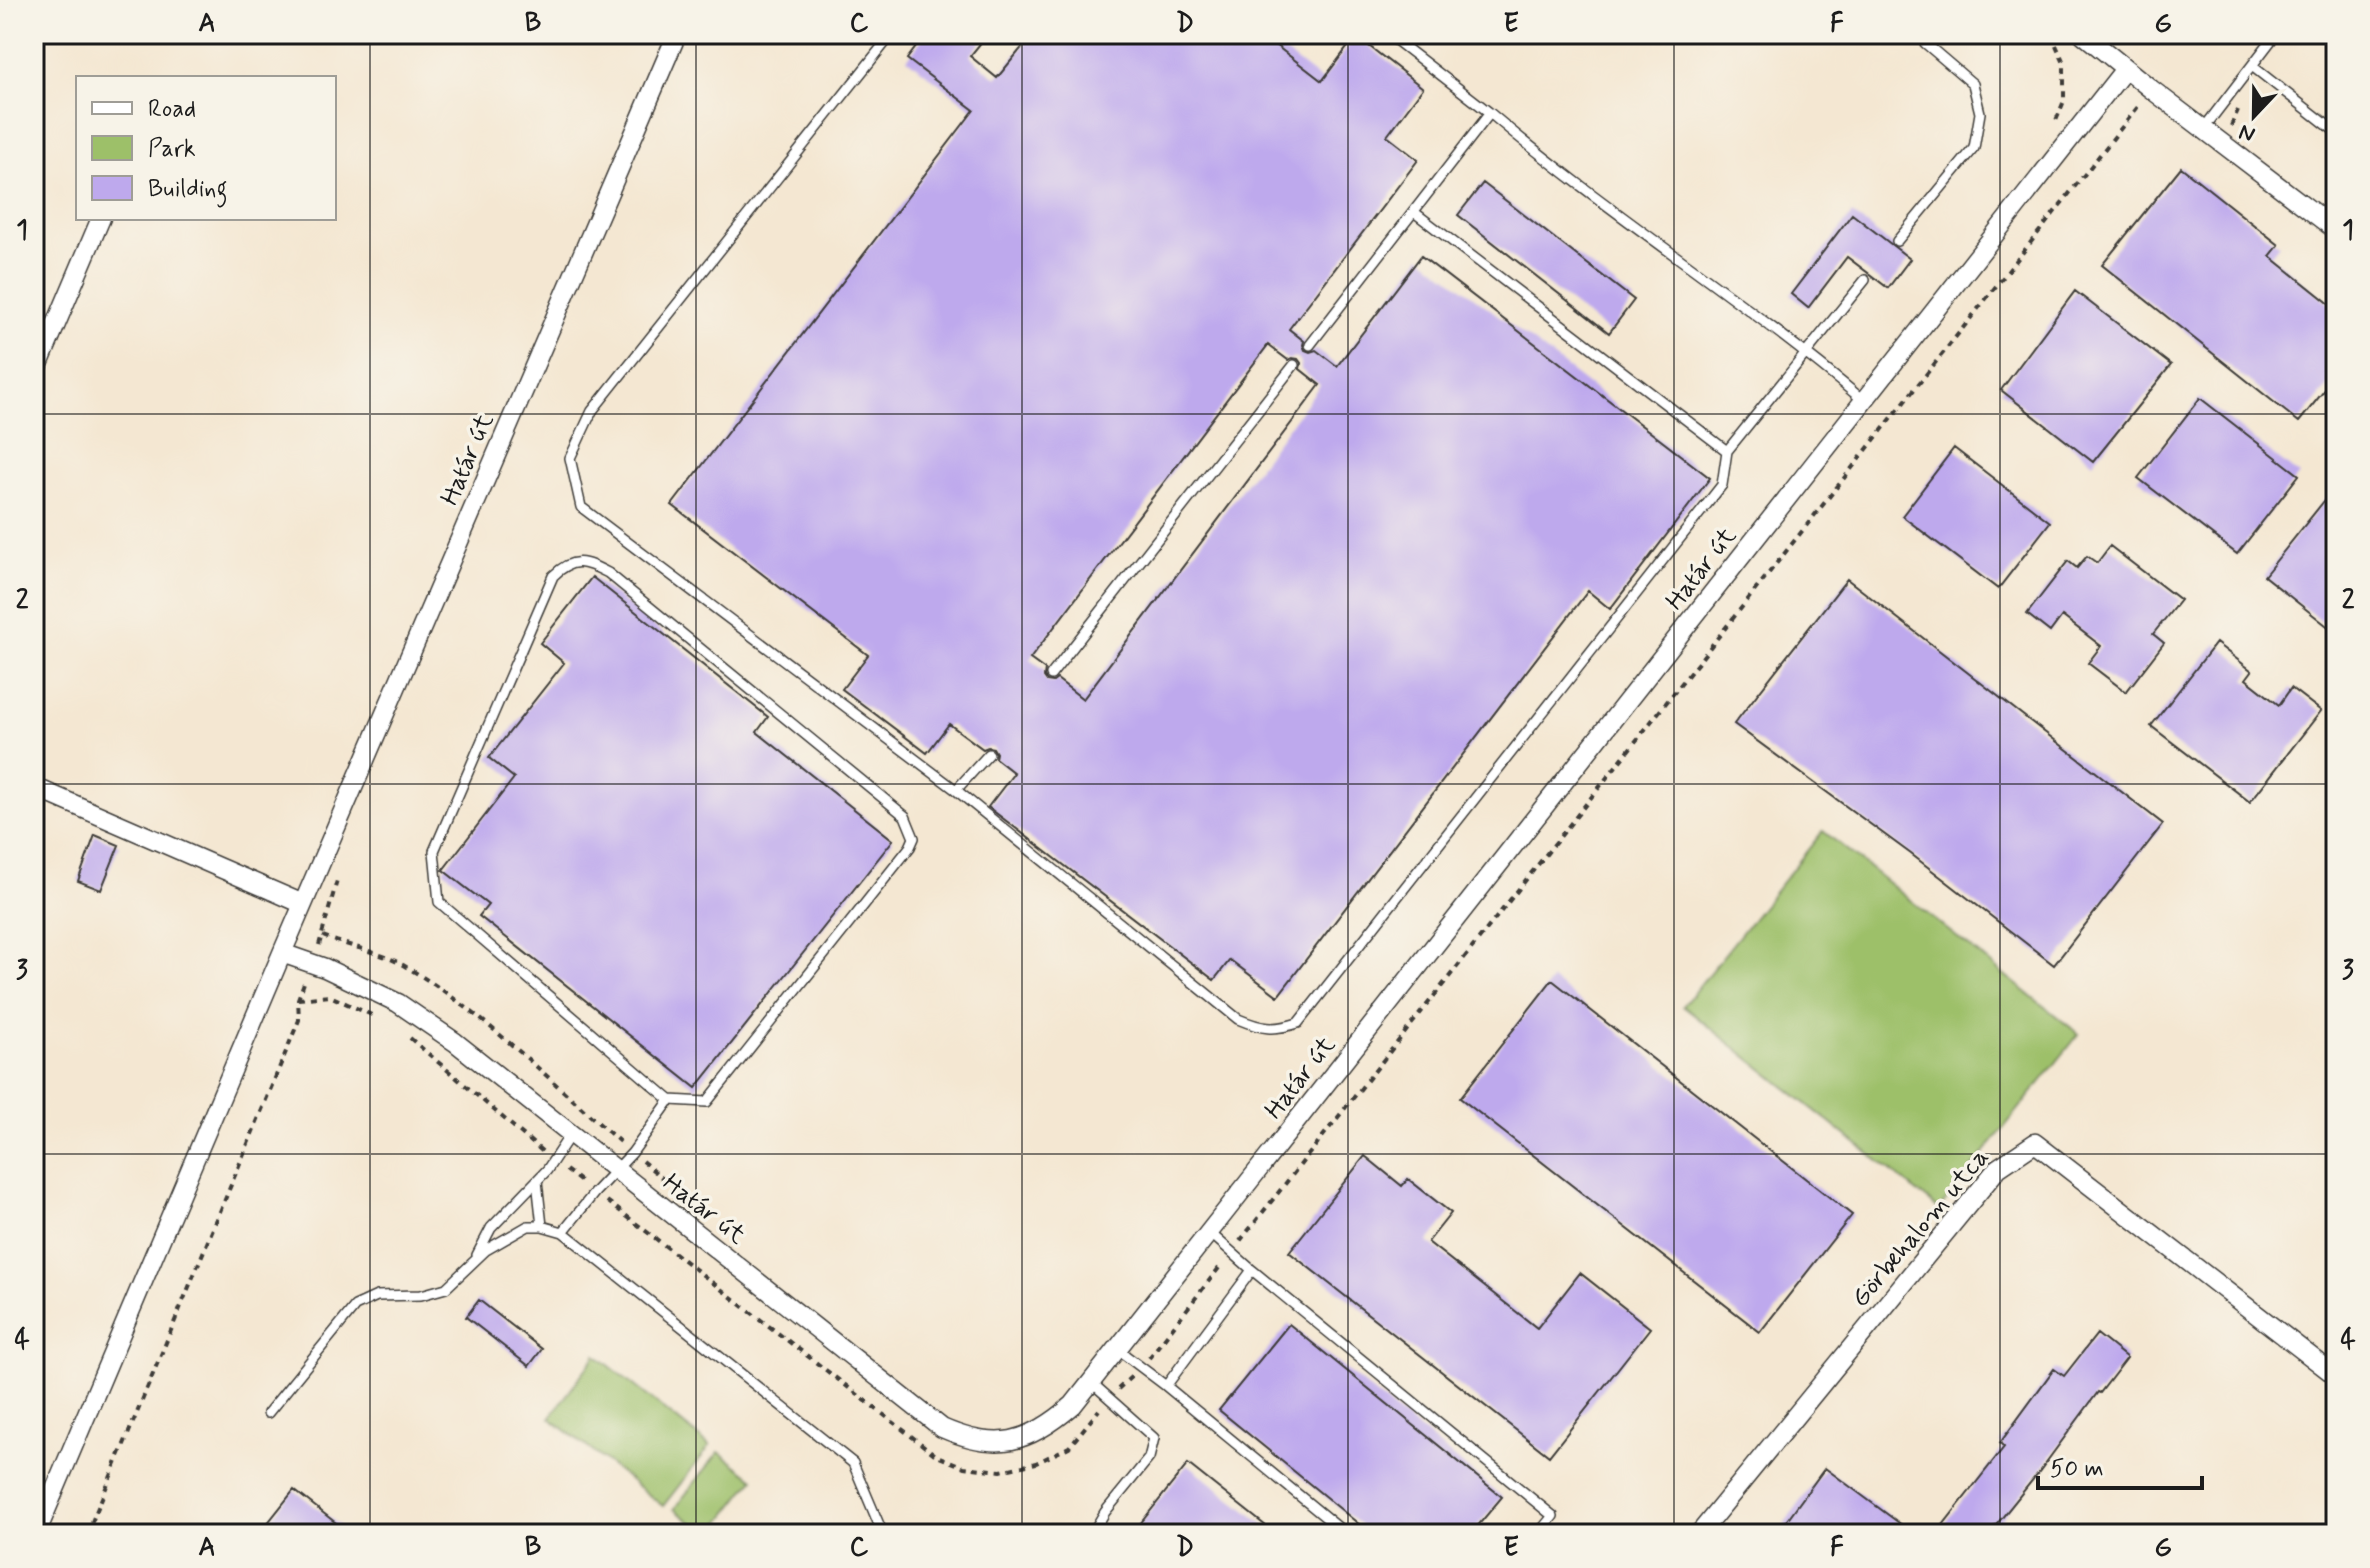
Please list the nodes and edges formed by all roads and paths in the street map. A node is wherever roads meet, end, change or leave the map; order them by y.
1 (677, 34) edge
2 (892, 34) edge
3 (1388, 34) edge
4 (1922, 34) edge
5 (2051, 34) edge
6 (2083, 34) edge
7 (2276, 34) edge
8 (2252, 66) junction
9 (2125, 69) junction
10 (2151, 89) junction
11 (1490, 113) junction
12 (2204, 128) junction
13 (2049, 132) dead end
14 (2336, 132) edge
15 (1414, 212) junction
16 (100, 220) edge
17 (2336, 230) edge
18 (1897, 241) dead end
19 (1865, 280) dead end
20 (1310, 345) dead end
21 (1805, 353) junction
22 (1294, 365) dead end
23 (34, 376) edge
24 (1864, 401) junction
25 (1727, 451) junction
26 (1051, 675) dead end
27 (989, 754) dead end
28 (34, 787) edge
29 (956, 790) junction
30 (303, 904) junction
31 (323, 936) dead end
32 (282, 953) junction
33 (384, 1021) dead end
34 (409, 1037) dead end
35 (670, 1100) junction
36 (570, 1135) junction
37 (632, 1153) junction
38 (553, 1161) junction
39 (615, 1170) junction
40 (537, 1181) junction
41 (668, 1182) dead end
42 (595, 1192) junction
43 (542, 1226) junction
44 (563, 1232) junction
45 (1209, 1232) junction
46 (1231, 1252) junction
47 (475, 1259) junction
48 (1252, 1270) junction
49 (1117, 1349) junction
50 (1141, 1368) junction
51 (2336, 1376) edge
52 (1091, 1382) junction
53 (1166, 1386) junction
54 (1110, 1397) junction
55 (268, 1413) dead end
56 (36, 1534) edge
57 (87, 1534) edge
58 (883, 1534) edge
59 (1092, 1534) edge
60 (1346, 1534) edge
61 (1538, 1534) edge
62 (1699, 1534) edge

1 - 30 street, Határ út
2 - 29 lane
3 - 11 lane
4 - 18 lane
5 - 13 path
6 - 9 street
7 - 8 lane
8 - 12 lane
8 - 14 lane
9 - 10 street
9 - 24 street, Határ út
10 - 12 street
10 - 46 path
11 - 15 lane
11 - 21 lane
12 - 17 street
15 - 20 lane
15 - 25 lane
16 - 23 street
19 - 21 lane
21 - 24 lane
21 - 25 lane
22 - 26 lane
24 - 45 street, Határ út
25 - 29 lane
27 - 29 lane
28 - 30 street
30 - 32 street, Határ út
31 - 37 path
32 - 36 street, Határ út
32 - 56 street, Határ út
33 - 57 path
34 - 38 path
35 - 35 lane
35 - 37 lane
36 - 38 lane
36 - 39 street, Határ út
37 - 39 lane
37 - 41 path
38 - 40 lane
38 - 42 path
39 - 42 lane
39 - 52 street, Határ út
40 - 43 lane
40 - 47 lane
42 - 44 lane
42 - 54 path
43 - 44 lane
43 - 47 lane
44 - 58 lane
45 - 46 lane
45 - 49 street, Határ út
46 - 48 lane
46 - 50 path
47 - 55 lane
48 - 53 lane
48 - 61 lane
49 - 50 lane
49 - 52 street, Határ út
50 - 53 lane
50 - 54 path
51 - 62 street, Görbehalom utca
52 - 54 lane
53 - 60 lane
54 - 59 lane

